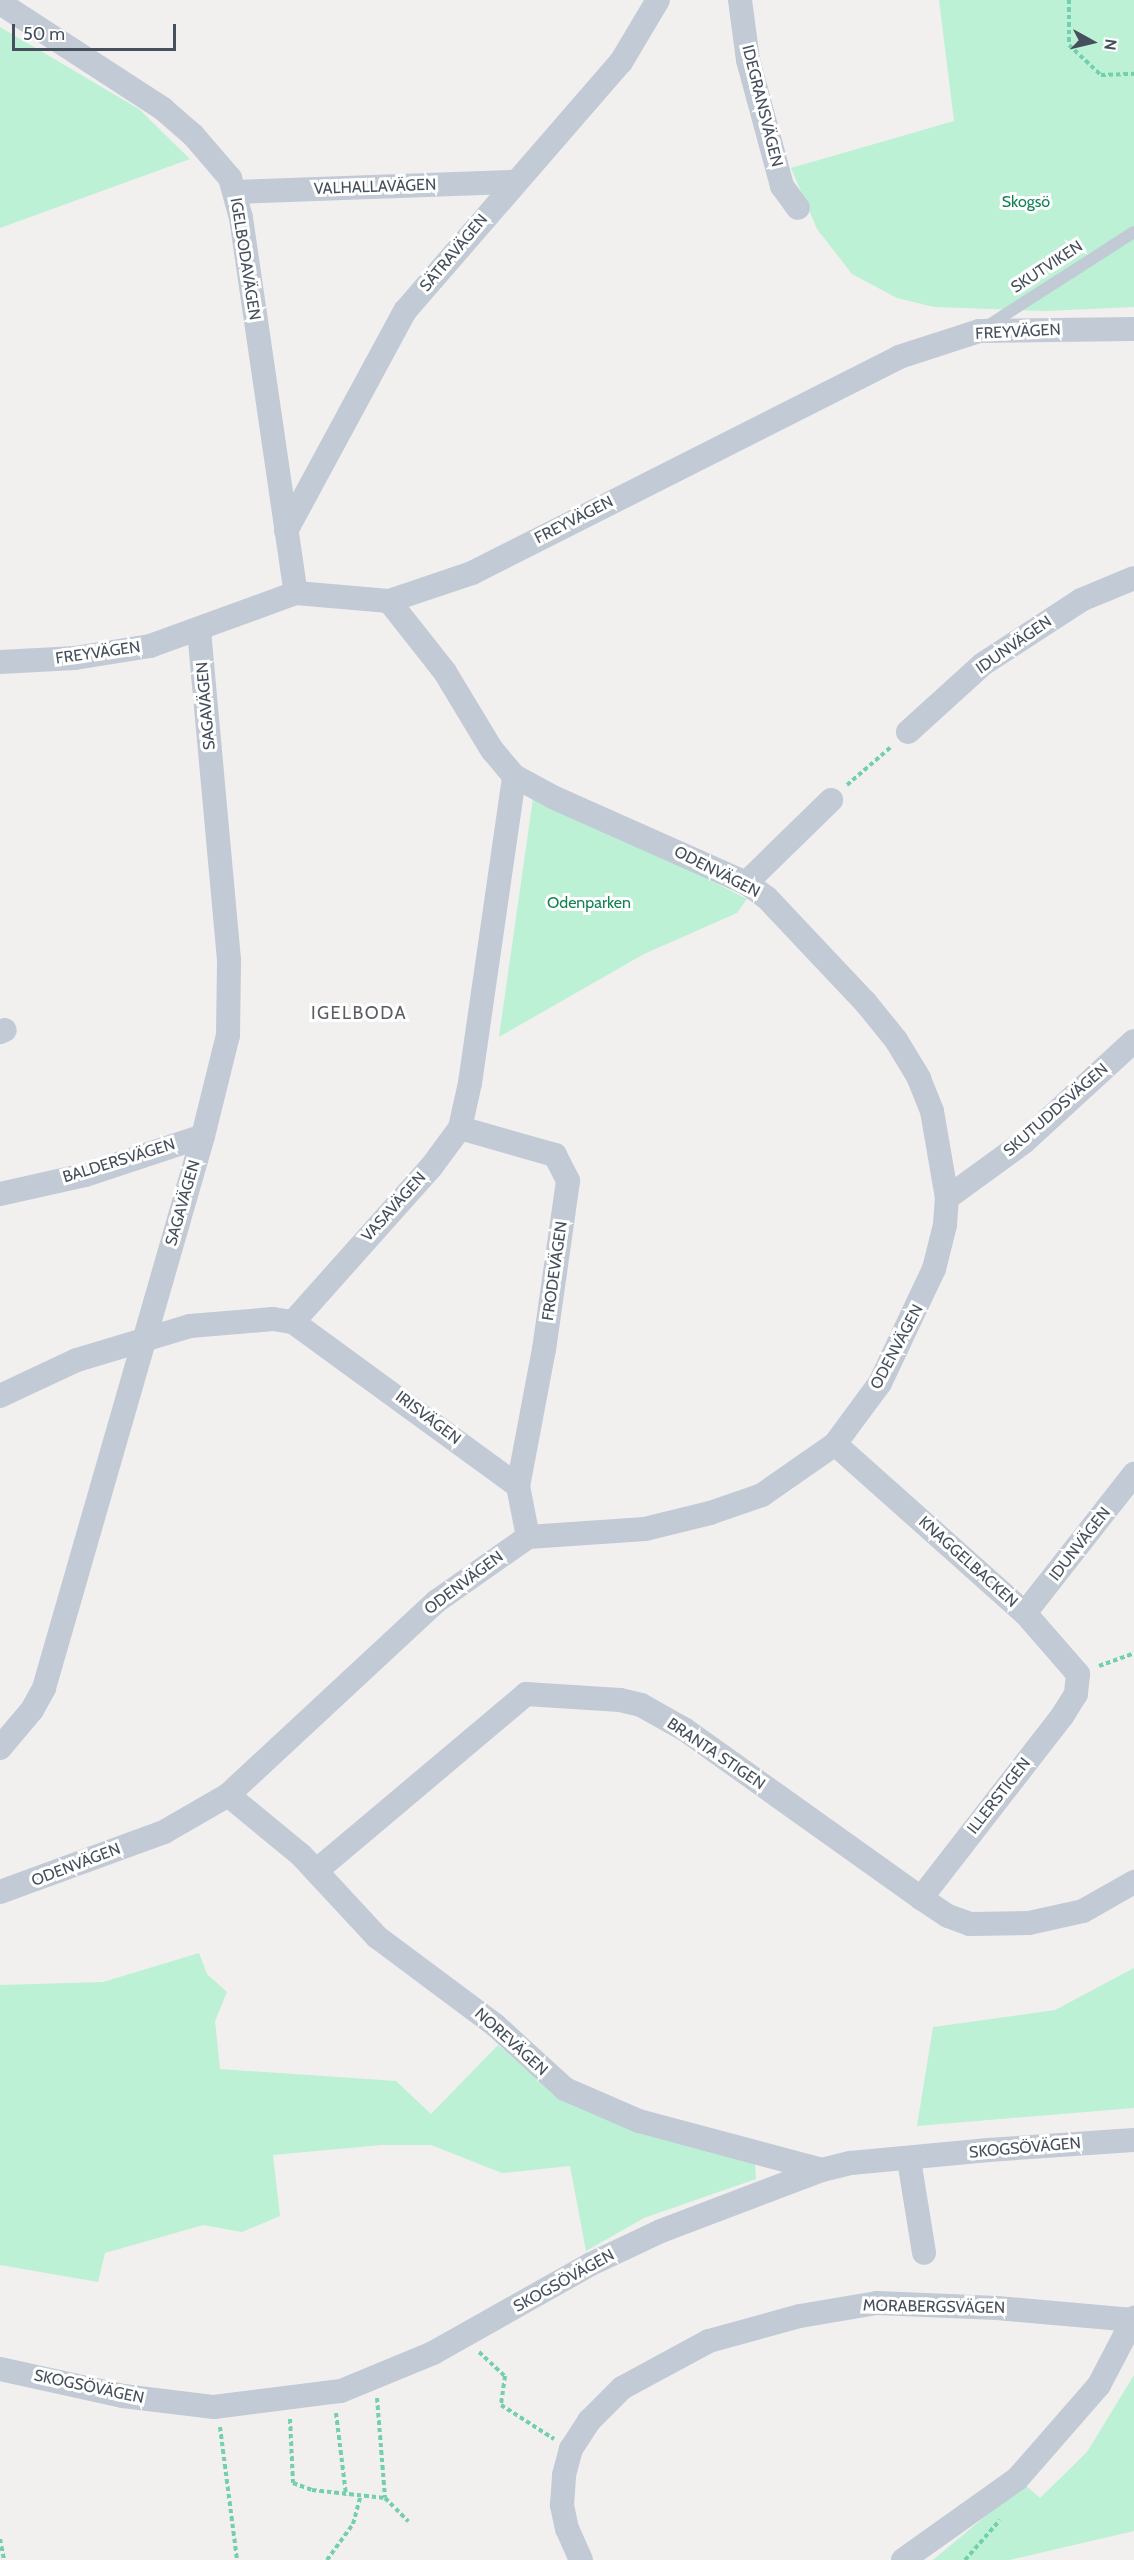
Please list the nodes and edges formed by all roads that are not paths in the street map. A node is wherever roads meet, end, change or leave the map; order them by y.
1 (658, 0) edge
2 (740, 0) edge
3 (0, 3) edge
4 (514, 182) junction
5 (235, 192) junction
6 (798, 208) dead end
7 (1134, 232) edge
8 (1134, 329) edge
9 (979, 331) junction
10 (286, 531) junction
11 (1134, 579) edge
12 (296, 593) junction
13 (389, 601) junction
14 (199, 630) junction
15 (0, 662) edge
16 (908, 732) road end
17 (514, 776) junction
18 (831, 800) road end
19 (746, 883) junction
20 (1134, 1041) edge
21 (460, 1128) junction
22 (203, 1136) junction
23 (0, 1194) edge
24 (947, 1198) junction
25 (293, 1322) junction
26 (143, 1338) junction
27 (0, 1396) edge
28 (835, 1444) junction
29 (1134, 1474) edge
30 (518, 1486) junction
31 (528, 1537) junction
32 (1025, 1613) junction
33 (1077, 1684) joint
34 (0, 1748) edge
35 (228, 1795) junction
36 (316, 1871) junction
37 (1134, 1882) edge
38 (0, 1892) edge
39 (921, 1898) junction
40 (1134, 2140) edge
41 (909, 2160) junction
42 (822, 2170) junction
43 (924, 2253) dead end
44 (1134, 2319) edge
45 (0, 2369) edge
46 (581, 2560) edge
47 (903, 2560) edge

1 - 4 street, SÄTRAVÄGEN
2 - 6 street, IDEGRANSVÄGEN
3 - 5 street, IGELBODAVÄGEN
4 - 5 street, VALHALLAVÄGEN
4 - 10 street, SÄTRAVÄGEN
5 - 10 street, IGELBODAVÄGEN
7 - 9 lane, SKUTVIKEN
8 - 9 street, FREYVÄGEN
9 - 13 street, FREYVÄGEN
10 - 12 street, IGELBODAVÄGEN
11 - 16 street, IDUNVÄGEN
12 - 13 street, FREYVÄGEN
12 - 14 street, FREYVÄGEN
13 - 17 street, ODENVÄGEN
14 - 15 street, FREYVÄGEN
14 - 22 street, SAGAVÄGEN
17 - 19 street, ODENVÄGEN
17 - 21 street, VASAVÄGEN
18 - 19 street
19 - 24 street, ODENVÄGEN
20 - 24 street, SKUTUDDSVÄGEN
21 - 25 street, VASAVÄGEN
21 - 30 street, FRODEVÄGEN
22 - 23 street, BALDERSVÄGEN
22 - 26 street, SAGAVÄGEN
24 - 28 street, ODENVÄGEN
25 - 26 street
25 - 30 street, IRISVÄGEN
26 - 27 street
26 - 34 street, SAGAVÄGEN
28 - 31 street, ODENVÄGEN
28 - 32 street, KNAGGELBACKEN
29 - 32 street, IDUNVÄGEN
30 - 31 street
31 - 35 street, ODENVÄGEN
32 - 33 street, KNAGGELBACKEN
33 - 39 street, ILLERSTIGEN
35 - 36 street, NOREVÄGEN
35 - 38 street, ODENVÄGEN
36 - 39 street, BRANTA STIGEN
36 - 42 street, NOREVÄGEN
37 - 39 street, BRANTA STIGEN
40 - 41 street, SKOGSÖVÄGEN
41 - 42 street, SKOGSÖVÄGEN
41 - 43 street
42 - 45 street, SKOGSÖVÄGEN
44 - 46 street, MORABERGSVÄGEN
44 - 47 street, MORABERGSVÄGEN

